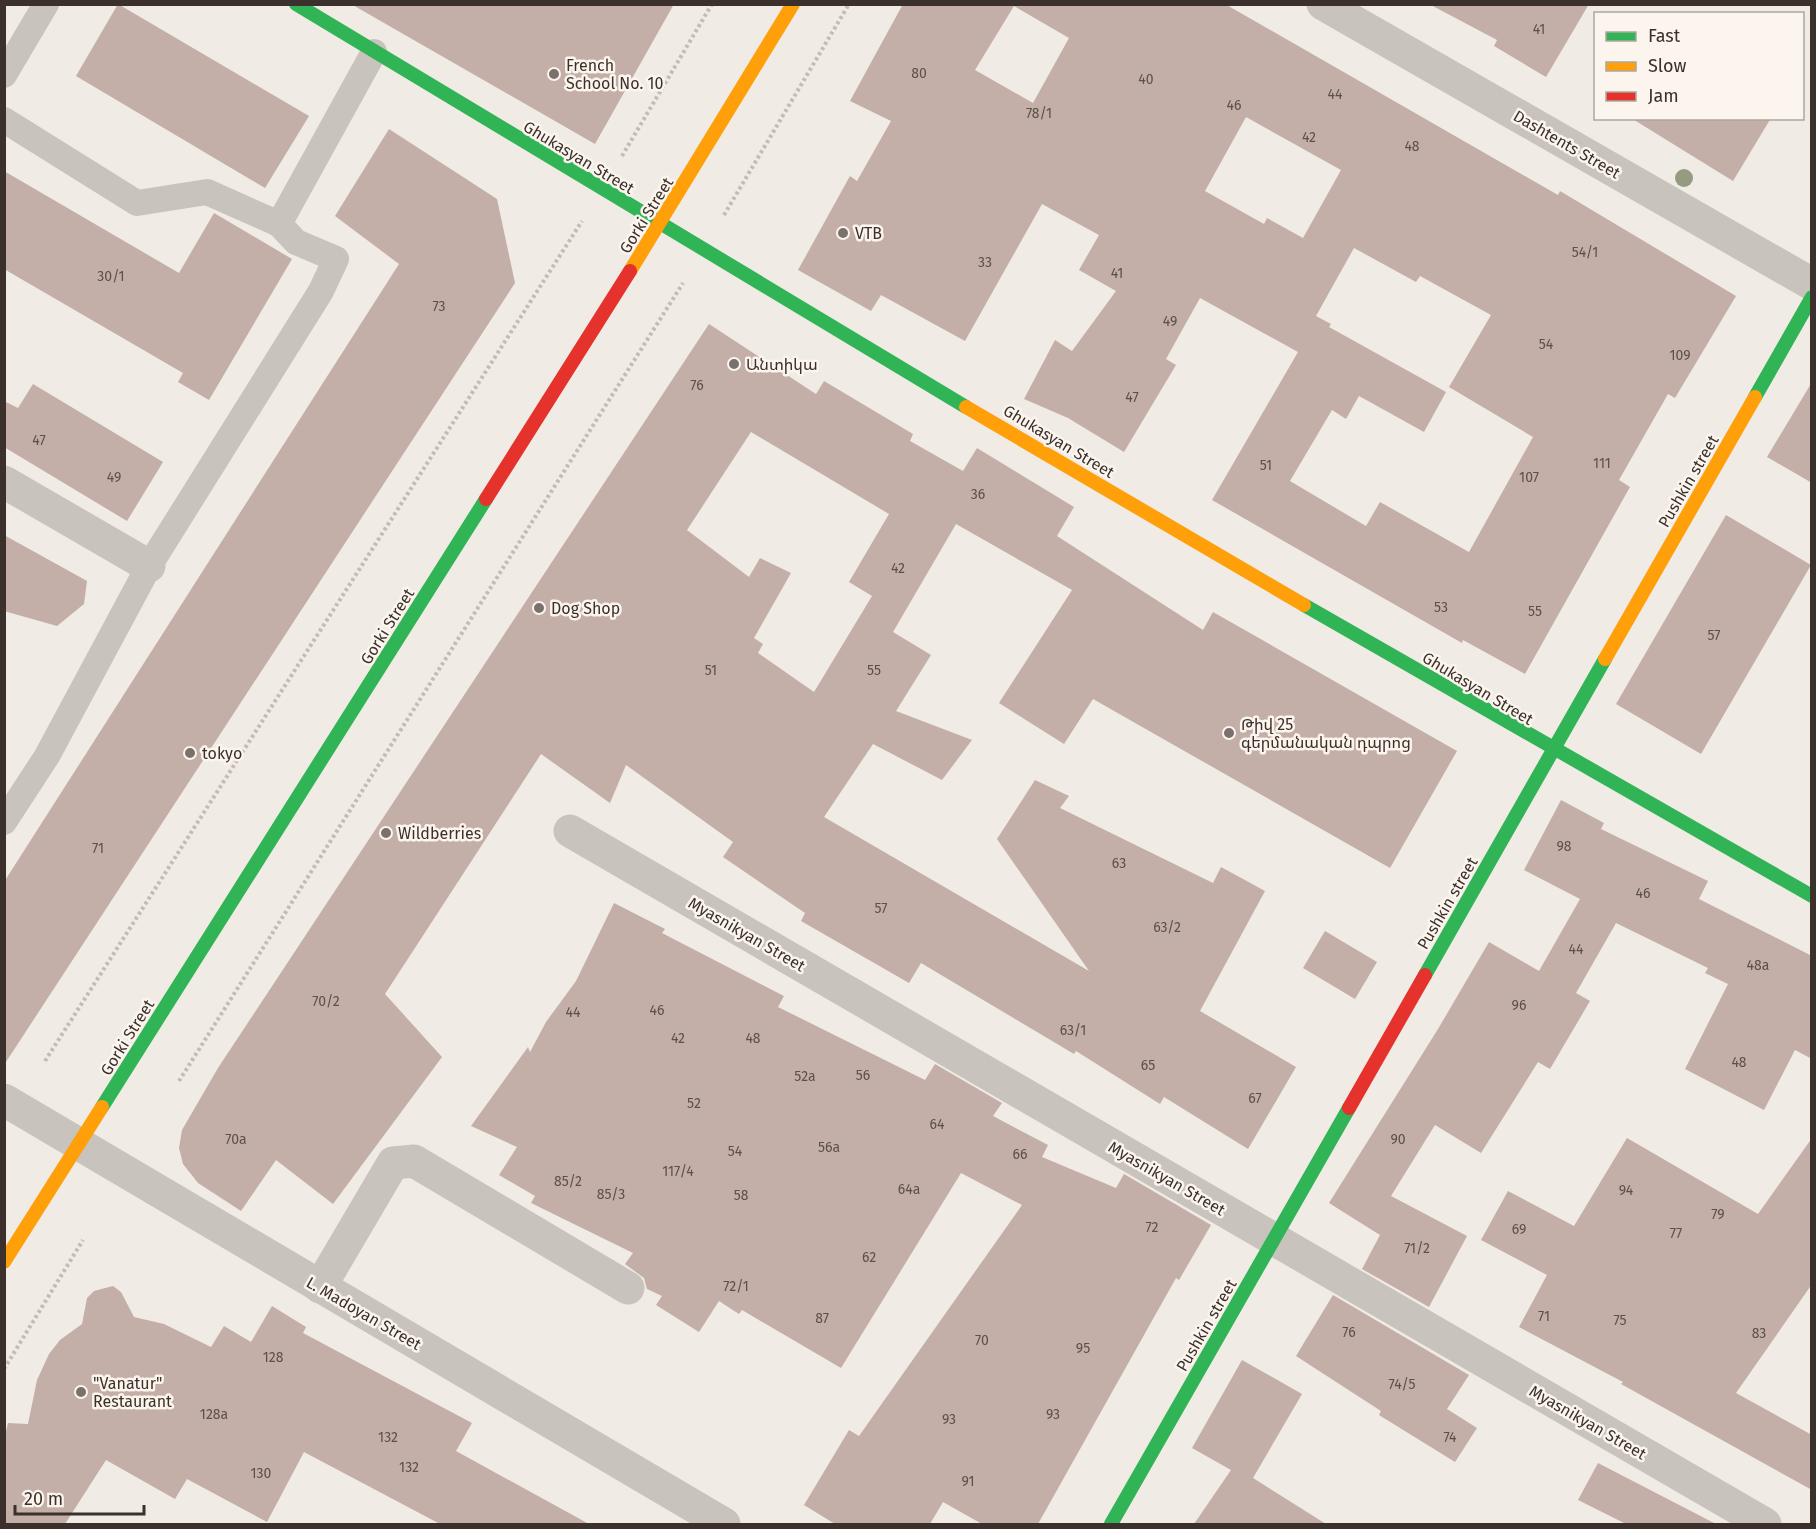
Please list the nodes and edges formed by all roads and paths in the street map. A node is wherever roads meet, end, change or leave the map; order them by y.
1 (46, 4) edge
2 (296, 4) edge
3 (712, 4) edge
4 (793, 4) edge
5 (849, 4) edge
6 (1323, 4) edge
7 (374, 52) junction
8 (4, 75) edge
9 (4, 120) edge
10 (602, 190) junction
11 (279, 224) junction
12 (659, 225) junction
13 (704, 250) junction
14 (1812, 284) edge
15 (1812, 297) edge
16 (4, 482) edge
17 (149, 566) junction
18 (1553, 751) junction
19 (4, 822) edge
20 (570, 831) dead end
21 (1812, 896) edge
22 (45, 1061) dead end
23 (180, 1081) dead end
24 (4, 1100) edge
25 (78, 1146) junction
26 (83, 1240) dead end
27 (1274, 1240) junction
28 (4, 1262) edge
29 (320, 1287) junction
30 (628, 1288) dead end
31 (4, 1368) edge
32 (724, 1524) edge
33 (1111, 1524) edge
34 (1765, 1524) edge

1 - 8 lane
2 - 7 street, Ghukasyan Street
3 - 10 path
4 - 12 street, Gorki Street
5 - 13 path
6 - 14 street, Dashtents Street
7 - 10 street, Ghukasyan Street
7 - 11 lane
9 - 11 lane
10 - 12 street, Ghukasyan Street
10 - 22 path
11 - 17 lane
12 - 13 street, Ghukasyan Street
12 - 25 street, Gorki Street
13 - 18 street, Ghukasyan Street
13 - 23 path
15 - 18 street, Pushkin street
16 - 17 street
17 - 19 lane
18 - 21 street, Ghukasyan Street
18 - 27 street, Pushkin street
20 - 27 street, Myasnikyan Street
24 - 25 street, L. Madoyan Street
25 - 28 street, Gorki Street
25 - 29 street, L. Madoyan Street
26 - 31 path
27 - 33 street, Pushkin street
27 - 34 street, Myasnikyan Street
29 - 30 street
29 - 32 street, L. Madoyan Street

